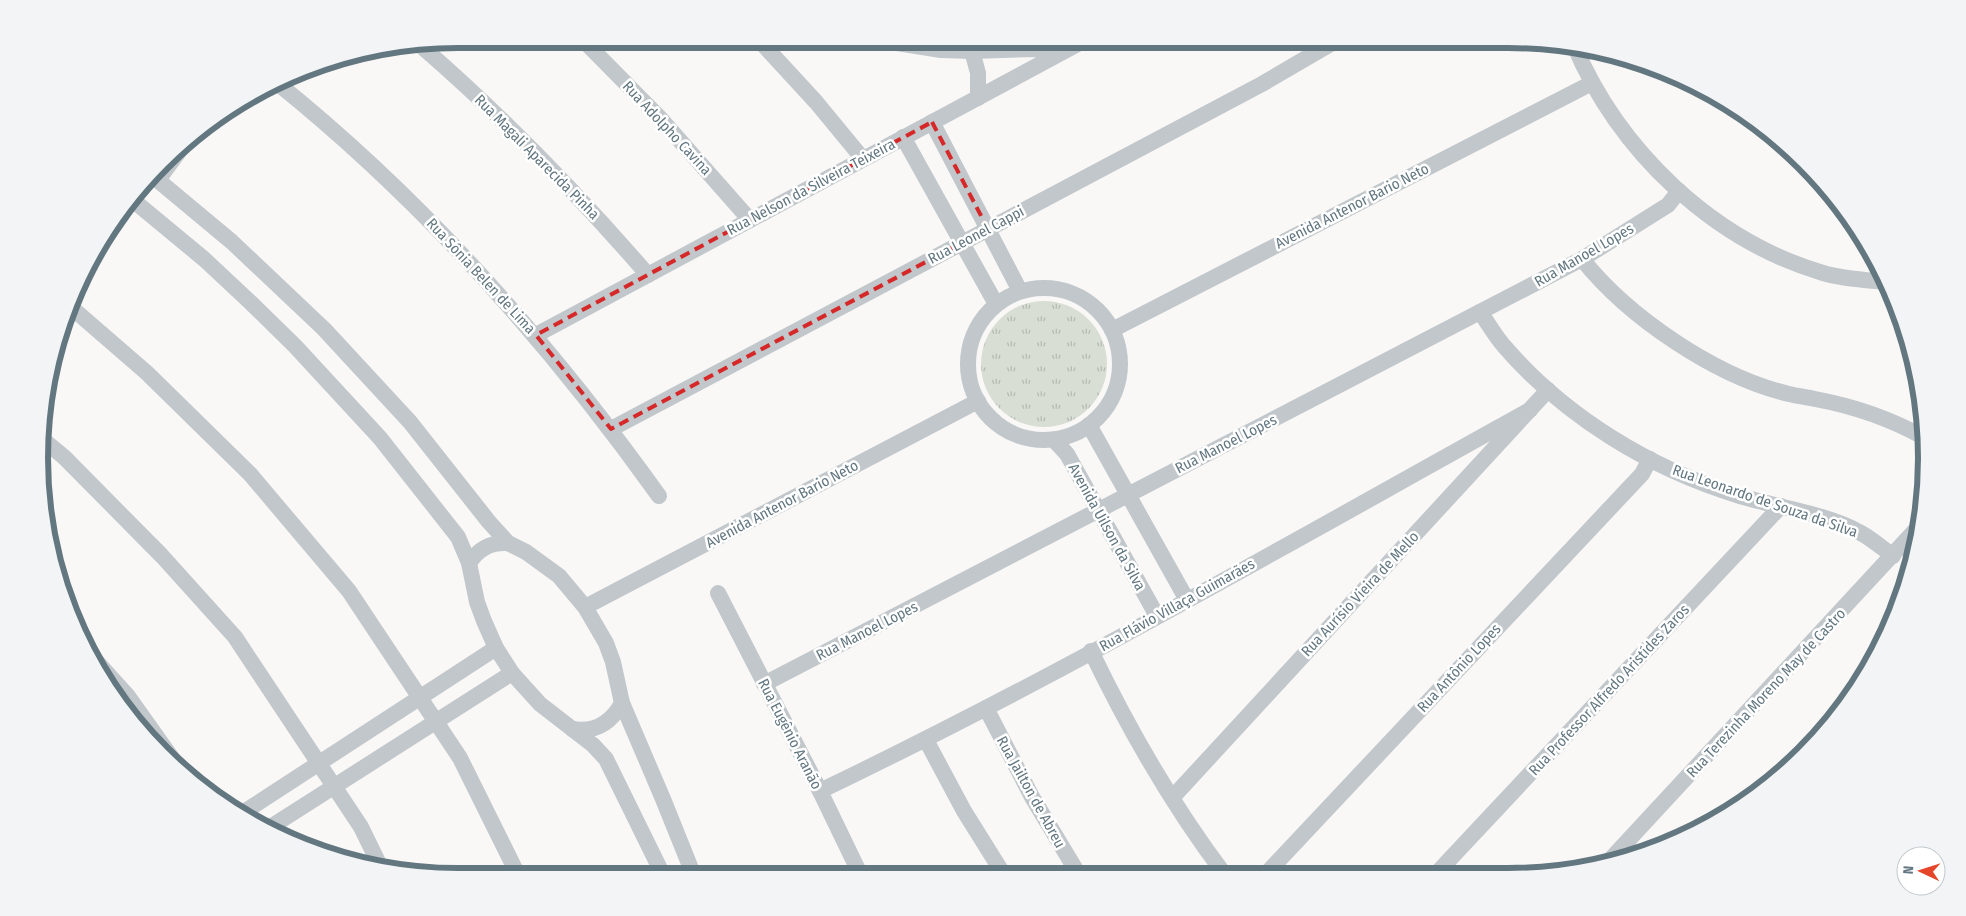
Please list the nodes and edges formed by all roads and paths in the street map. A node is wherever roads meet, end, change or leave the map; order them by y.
1 (591, 48) edge
2 (769, 48) edge
3 (932, 48) edge
4 (1070, 48) edge
5 (1324, 48) edge
6 (424, 49) edge
7 (972, 51) junction
8 (1578, 53) edge
9 (1058, 54) junction
10 (1592, 83) junction
11 (282, 87) edge
12 (978, 98) junction
13 (932, 122) junction
14 (903, 138) junction
15 (864, 159) junction
16 (157, 179) edge
17 (1679, 191) junction
18 (136, 203) edge
19 (750, 220) junction
20 (988, 229) junction
21 (962, 243) junction
22 (1582, 259) junction
23 (648, 275) junction
24 (1878, 281) edge
25 (1020, 291) junction
26 (996, 304) junction
27 (75, 311) edge
28 (1480, 312) junction
29 (1112, 330) junction
30 (536, 335) junction
31 (1548, 390) junction
32 (978, 401) junction
33 (1530, 410) junction
34 (1089, 426) junction
35 (611, 429) junction
36 (1918, 435) edge
37 (1054, 440) junction
38 (48, 444) edge
39 (1650, 459) junction
40 (1128, 495) junction
41 (659, 496) dead end
42 (1781, 506) junction
43 (1098, 510) junction
44 (1911, 535) edge
45 (508, 543) junction
46 (1893, 556) junction
47 (469, 563) junction
48 (718, 593) dead end
49 (1187, 600) junction
50 (585, 607) junction
51 (1157, 616) junction
52 (496, 648) junction
53 (1091, 651) junction
54 (512, 673) junction
55 (112, 679) edge
56 (764, 684) junction
57 (420, 697) junction
58 (622, 702) junction
59 (986, 708) junction
60 (436, 722) junction
61 (572, 729) junction
62 (157, 737) edge
63 (926, 740) junction
64 (319, 763) junction
65 (334, 786) junction
66 (820, 791) junction
67 (1172, 798) junction
68 (247, 810) edge
69 (274, 825) edge
70 (1615, 855) edge
71 (378, 861) edge
72 (515, 868) edge
73 (660, 868) edge
74 (691, 868) edge
75 (857, 868) edge
76 (999, 868) edge
77 (1075, 868) edge
78 (1220, 868) edge
79 (1273, 868) edge
80 (1442, 868) edge

1 - 19 street, Rua Adolpho Cavina
2 - 15 street
3 - 7 street
4 - 9 street, Rua Nelson da Silveira Teixeira
5 - 20 street, Rua Leonel Cappi
6 - 23 street, Rua Magali Aparecida Pinha
7 - 9 street
7 - 12 street
8 - 10 street
9 - 12 street, Rua Nelson da Silveira Teixeira
10 - 17 street
10 - 29 street, Avenida Antenor Bario Neto
11 - 30 street, Rua Sônia Belen de Lima
12 - 13 street, Rua Nelson da Silveira Teixeira
13 - 14 street, Rua Nelson da Silveira Teixeira
13 - 20 street
14 - 15 street, Rua Nelson da Silveira Teixeira
14 - 21 street
15 - 19 street, Rua Nelson da Silveira Teixeira
16 - 45 street
17 - 22 street, Rua Manoel Lopes
17 - 24 street
18 - 47 street
19 - 23 street, Rua Nelson da Silveira Teixeira
20 - 21 street, Rua Leonel Cappi
20 - 25 street
21 - 26 street
21 - 35 street, Rua Leonel Cappi
22 - 28 street, Rua Manoel Lopes
22 - 36 street
23 - 30 street, Rua Nelson da Silveira Teixeira
25 - 26 street
25 - 29 street
26 - 32 street
27 - 57 street
28 - 31 street, Rua Leonardo de Souza da Silva
28 - 40 street, Rua Manoel Lopes
29 - 34 street
30 - 35 street, Rua Sônia Belen de Lima
31 - 33 street, Rua Aurísio Vieira de Mello
31 - 39 street, Rua Leonardo de Souza da Silva
32 - 37 street
32 - 50 street, Avenida Antenor Bario Neto
33 - 49 street, Rua Flávio Villaça Guimarães
33 - 67 street, Rua Aurísio Vieira de Mello
34 - 37 street
34 - 40 street
35 - 41 street, Rua Sônia Belen de Lima
37 - 43 street, Avenida Uilson da Silva
38 - 64 street
39 - 42 street, Rua Leonardo de Souza da Silva
39 - 79 street, Rua Antônio Lopes
40 - 43 street, Rua Manoel Lopes
40 - 49 street
42 - 46 street, Rua Leonardo de Souza da Silva
42 - 80 street, Rua Professor Alfredo Aristídes Zaros
43 - 51 street, Avenida Uilson da Silva
43 - 56 street, Rua Manoel Lopes
44 - 46 street, Rua Terezinha Moreno May de Castro
45 - 47 street
45 - 50 street
46 - 70 street, Rua Terezinha Moreno May de Castro
47 - 52 street
48 - 56 street, Rua Eugênio Aranão
49 - 51 street, Rua Flávio Villaça Guimarães
50 - 58 street
51 - 53 street, Rua Flávio Villaça Guimarães
52 - 54 street
52 - 57 street
53 - 59 street, Rua Flávio Villaça Guimarães
53 - 67 street
54 - 60 street
54 - 61 street
55 - 62 street
56 - 66 street, Rua Eugênio Aranão
57 - 60 street
57 - 64 street
58 - 61 street
58 - 74 street
59 - 63 street, Rua Flávio Villaça Guimarães
59 - 77 street, Rua Jailton de Abreu
60 - 65 street
60 - 72 street
61 - 73 street
63 - 66 street, Rua Flávio Villaça Guimarães
63 - 76 street
64 - 65 street
64 - 68 street
65 - 69 street
65 - 71 street
66 - 75 street, Rua Eugênio Aranão
67 - 78 street

